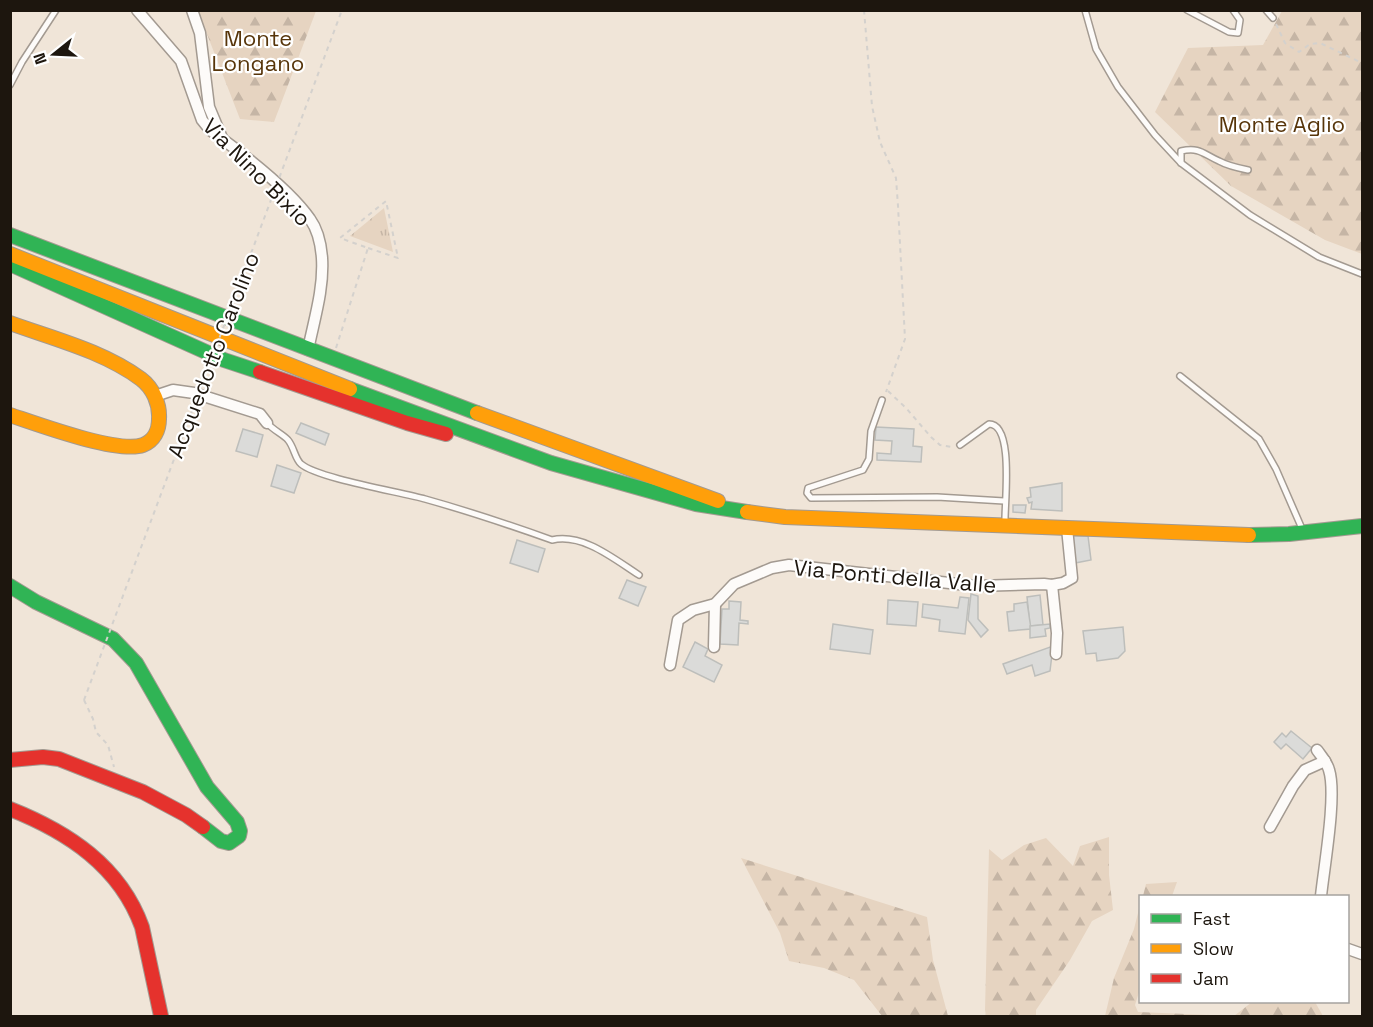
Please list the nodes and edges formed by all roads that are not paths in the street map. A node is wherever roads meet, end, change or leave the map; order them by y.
1 (56, 10) edge
2 (137, 10) edge
3 (192, 10) edge
4 (1085, 10) edge
5 (1187, 10) edge
6 (1233, 10) edge
7 (1266, 10) edge
8 (1273, 18) road end
9 (10, 85) edge
10 (222, 139) junction
11 (1181, 163) junction
12 (1248, 170) dead end
13 (10, 235) edge
14 (10, 254) edge
15 (10, 264) edge
16 (1362, 274) edge
17 (10, 322) edge
18 (308, 350) junction
19 (1179, 376) dead end
20 (155, 396) junction
21 (882, 400) road end
22 (10, 415) edge
23 (267, 423) joint
24 (960, 445) road end
25 (551, 463) junction
26 (1004, 501) junction
27 (746, 510) junction
28 (1005, 526) junction
29 (1362, 526) edge
30 (1067, 528) junction
31 (1304, 533) junction
32 (639, 575) dead end
33 (1052, 585) junction
34 (10, 586) edge
35 (715, 604) junction
36 (714, 647) dead end
37 (1056, 654) dead end
38 (670, 665) dead end
39 (1317, 750) dead end
40 (10, 760) edge
41 (1325, 761) junction
42 (10, 809) edge
43 (1270, 827) dead end
44 (1321, 895) edge
45 (161, 1017) edge

1 - 9 lane
2 - 10 street, Via Nino Bixio
3 - 10 street
4 - 11 lane
5 - 6 lane
7 - 8 lane
10 - 18 street, Via Nino Bixio
11 - 12 lane
11 - 16 lane
13 - 18 main road
14 - 25 main road
15 - 25 main road
17 - 20 main road
18 - 27 main road
19 - 31 lane
20 - 22 main road
20 - 23 street
21 - 26 lane
23 - 32 lane
24 - 26 lane
25 - 27 main road
26 - 28 lane
27 - 28 main road
28 - 30 main road
29 - 31 main road
30 - 31 main road
30 - 33 street
33 - 35 street, Via Ponti della Valle
33 - 37 street
34 - 40 main road
35 - 36 street
35 - 38 street, Via Ponti della Valle
39 - 41 street
41 - 43 street
41 - 44 street
42 - 45 main road

